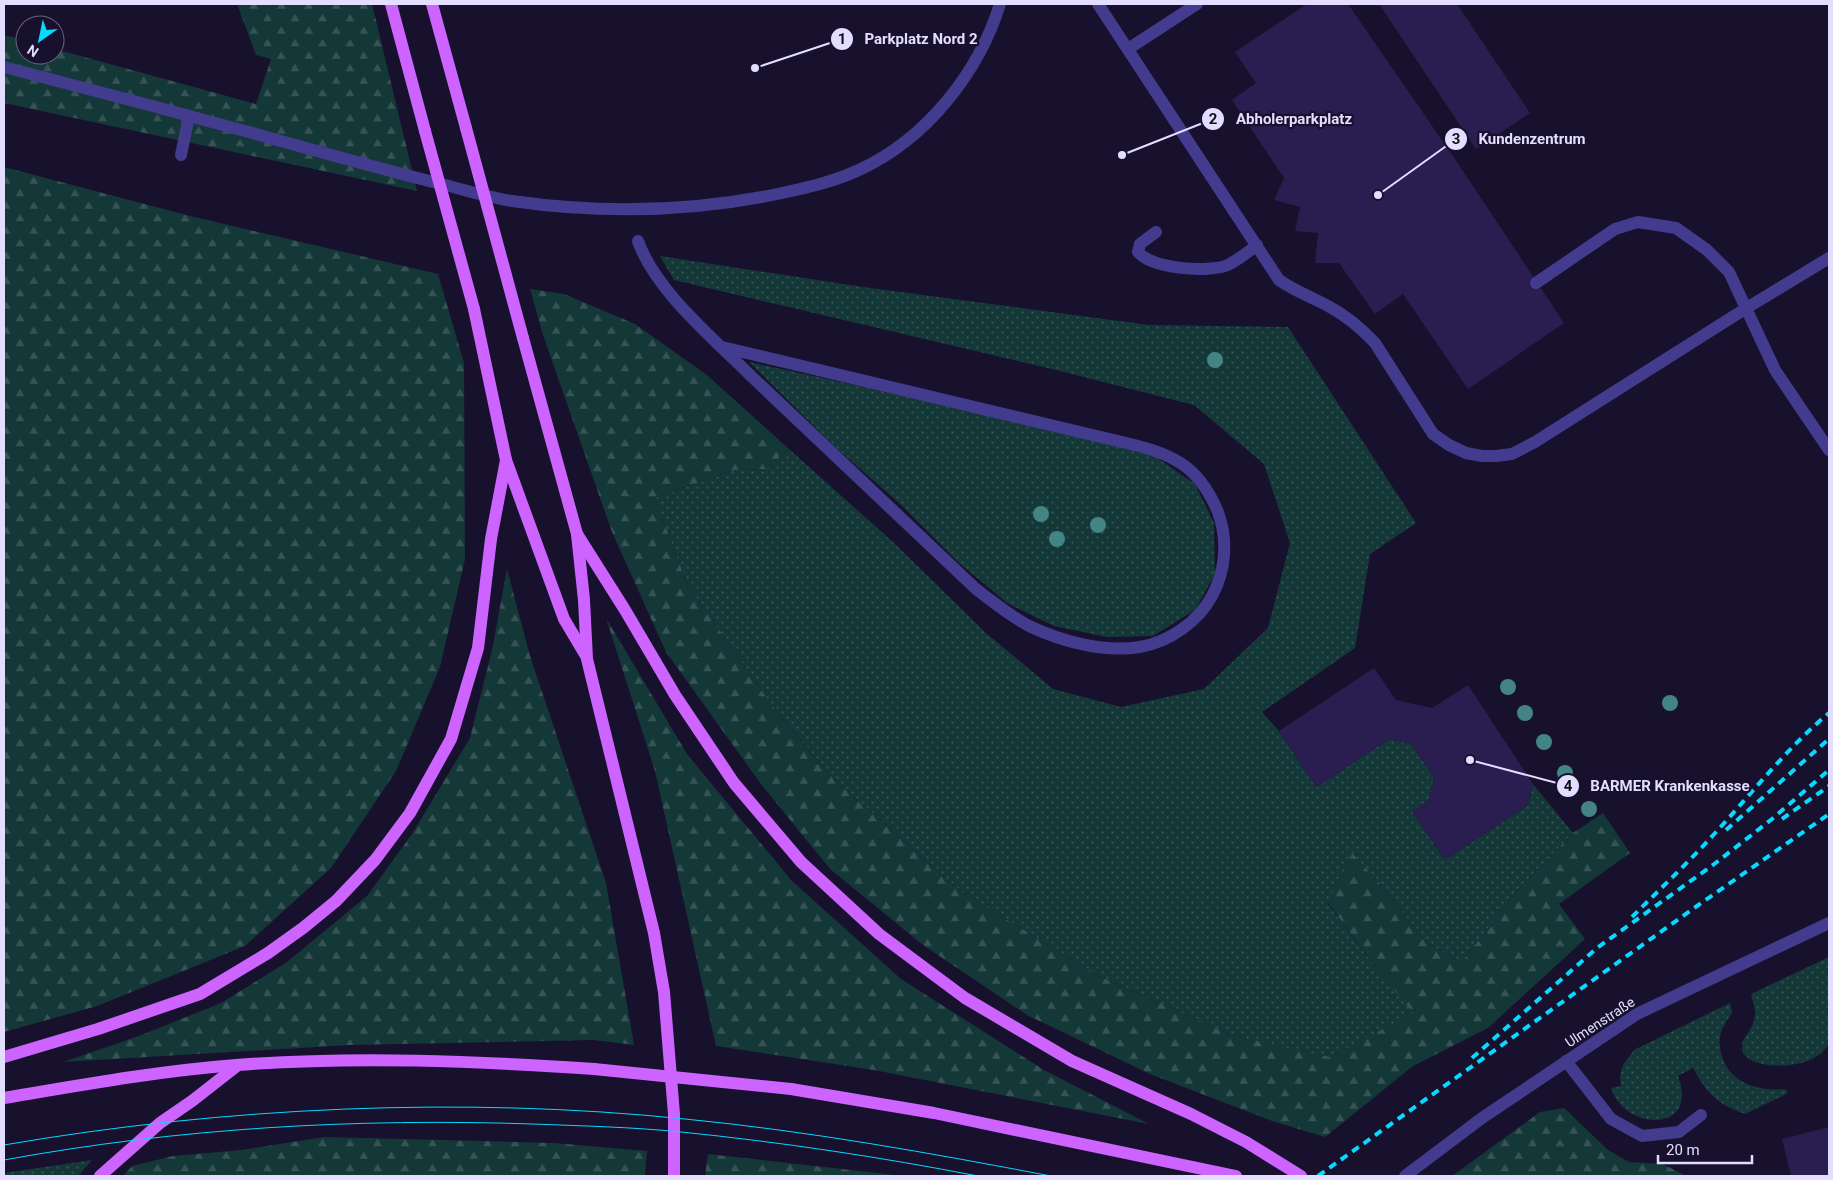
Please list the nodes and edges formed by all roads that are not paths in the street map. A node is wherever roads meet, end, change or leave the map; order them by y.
1 (391, 4) edge
2 (432, 4) edge
3 (1000, 4) edge
4 (1098, 4) edge
5 (1198, 4) edge
6 (1128, 50) junction
7 (4, 67) edge
8 (189, 116) junction
9 (181, 155) dead end
10 (1156, 232) dead end
11 (638, 240) dead end
12 (1257, 246) junction
13 (1829, 258) edge
14 (1536, 283) dead end
15 (1745, 309) junction
16 (722, 347) junction
17 (1829, 450) edge
18 (506, 460) junction
19 (577, 534) junction
20 (587, 659) junction
21 (1829, 923) edge
22 (4, 1057) edge
23 (1566, 1061) junction
24 (238, 1065) junction
25 (4, 1098) edge
26 (1701, 1115) dead end
27 (100, 1176) edge
28 (674, 1176) edge
29 (1236, 1176) edge
30 (1302, 1176) edge
31 (1405, 1176) edge

1 - 18 main road, bridge
2 - 19 main road, bridge
3 - 8 street
4 - 6 street
5 - 6 street
6 - 12 street
7 - 8 street
8 - 9 street
10 - 12 street
11 - 16 street
12 - 15 street
13 - 15 street
14 - 15 street
15 - 17 street
16 - 16 street
18 - 20 main road
18 - 22 main road
19 - 20 main road
19 - 30 main road
20 - 28 main road
21 - 23 street, Ulmenstraße
23 - 26 street
23 - 31 street, Ulmenstraße
24 - 25 main road
24 - 27 main road
24 - 29 main road, bridge

